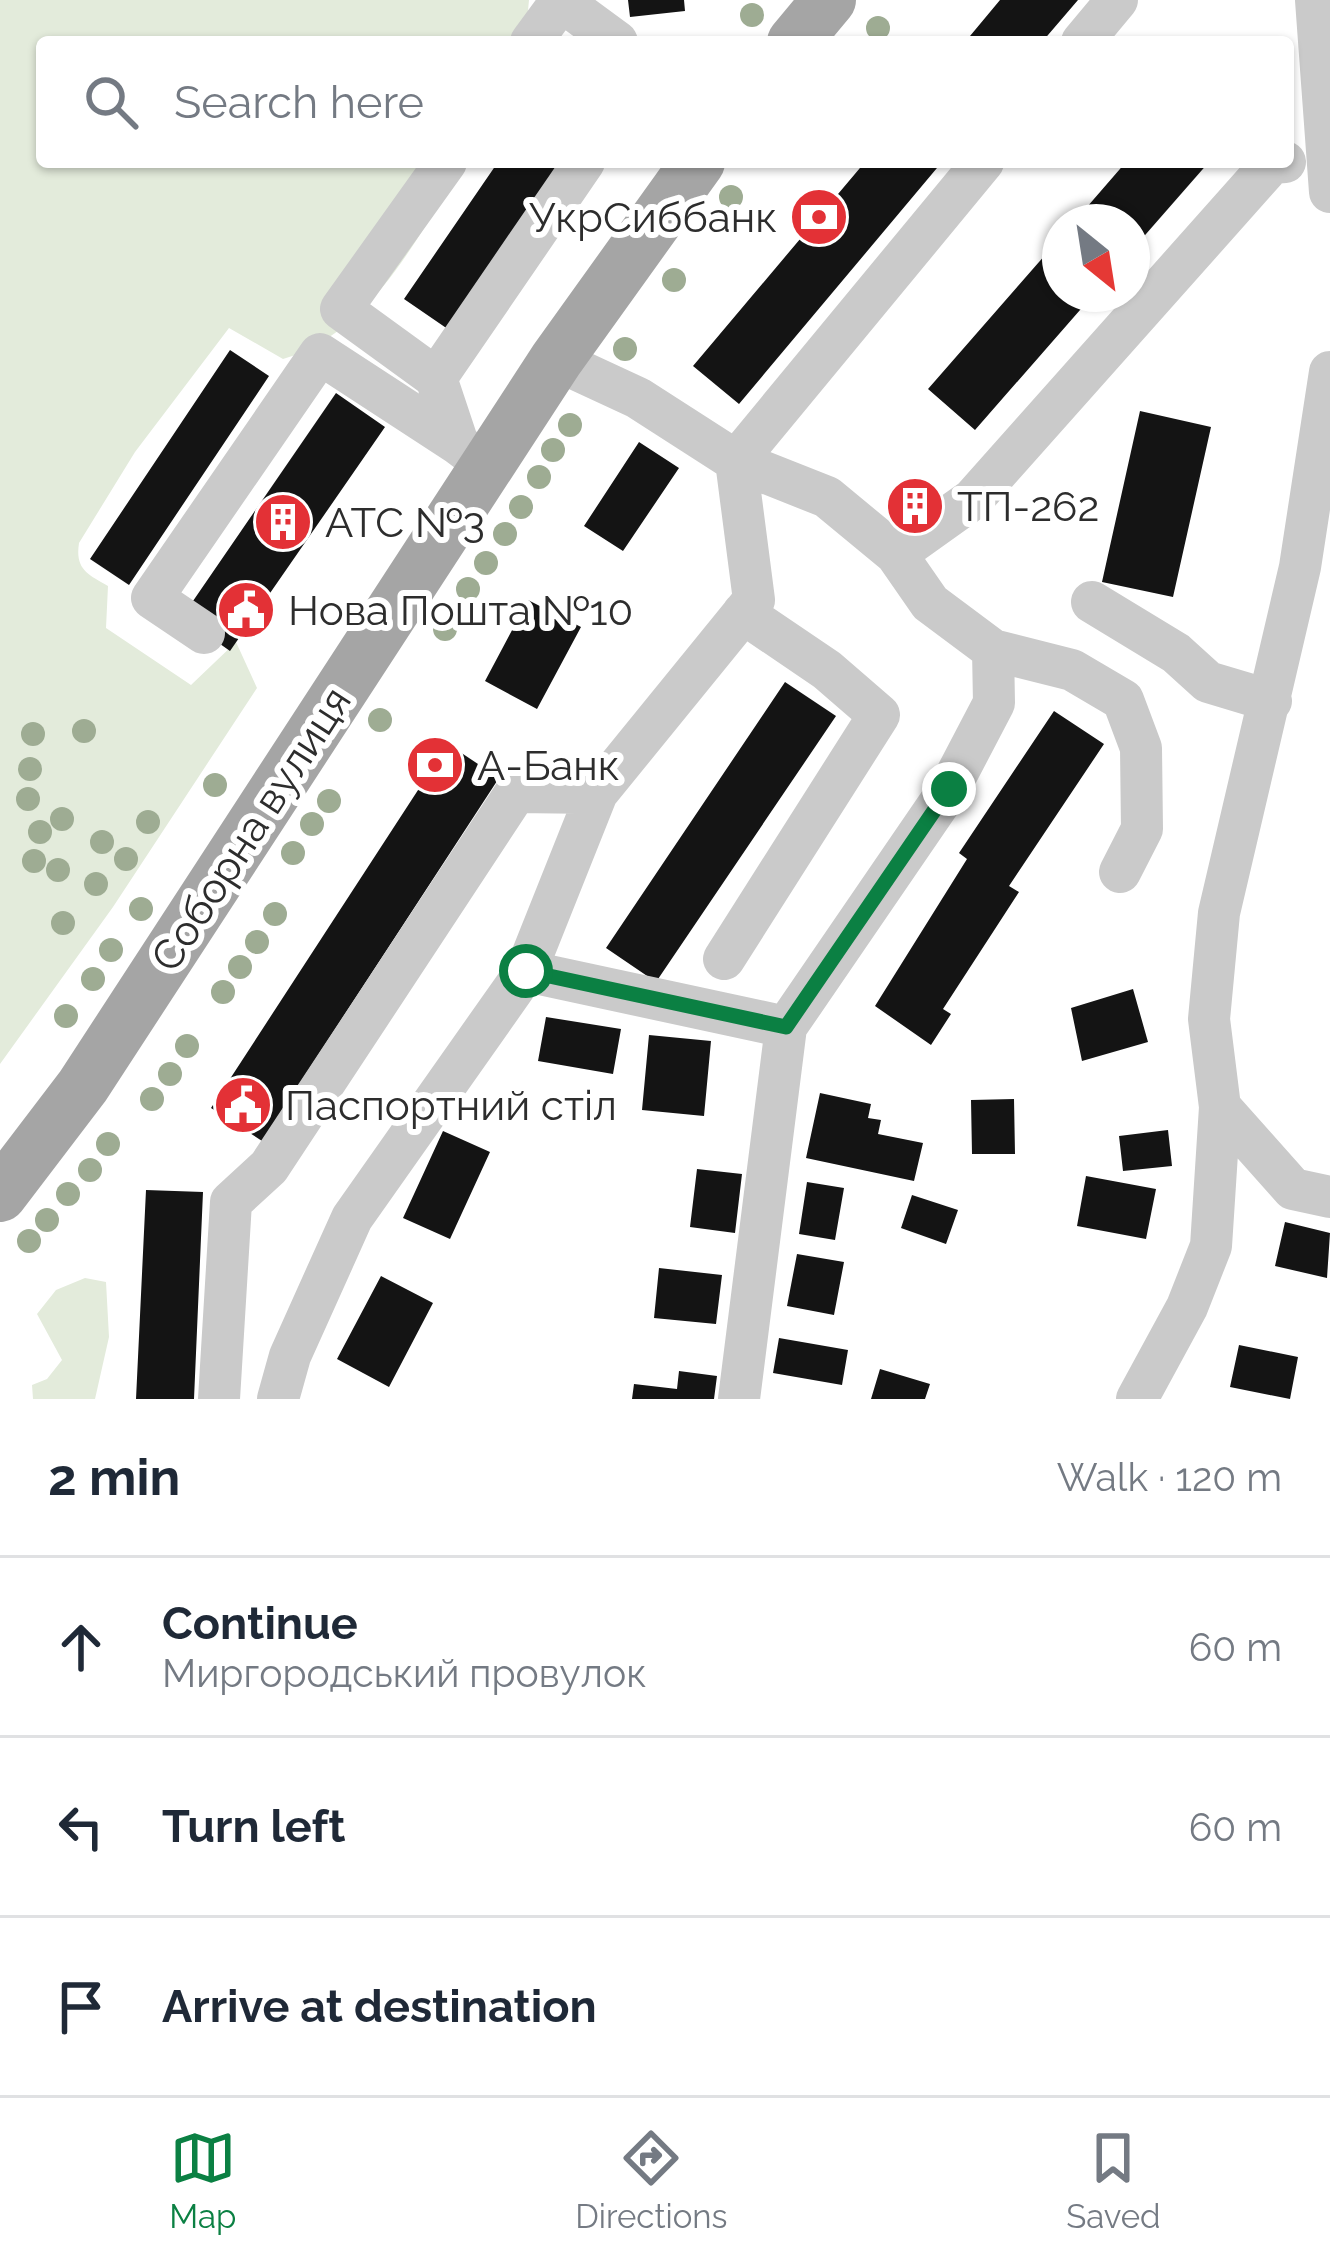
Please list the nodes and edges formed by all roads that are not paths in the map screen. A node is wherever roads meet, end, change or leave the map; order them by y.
1 (1117, 0) edge
2 (1316, 0) edge
3 (560, 1) edge
4 (536, 36) edge
5 (609, 36) edge
6 (1087, 36) edge
7 (442, 168) edge
8 (580, 168) edge
9 (694, 168) edge
10 (977, 168) edge
11 (1268, 168) edge
12 (1307, 169) edge
13 (556, 360) junction
14 (1330, 372) edge
15 (436, 378) junction
16 (473, 457) junction
17 (736, 460) junction
18 (896, 554) junction
19 (1315, 571) edge
20 (1330, 599) edge
21 (1091, 602) dead end
22 (743, 614) junction
23 (204, 633) dead end
24 (993, 650) junction
25 (1270, 700) junction
26 (597, 793) junction
27 (1120, 872) dead end
28 (724, 959) dead end
29 (526, 971) junction
30 (786, 1027) junction
31 (1220, 1107) junction
32 (0, 1195) edge
33 (1330, 1197) edge
34 (219, 1399) edge
35 (278, 1399) edge
36 (739, 1399) edge
37 (1137, 1399) edge

1 - 6 street
2 - 12 street
3 - 4 street
3 - 5 street
7 - 15 street
8 - 15 street
9 - 13 main road, Соборна вулиця
10 - 17 street
11 - 18 street
13 - 16 main road, Соборна вулиця
13 - 17 street
14 - 19 street
15 - 16 street
16 - 23 street
16 - 32 main road, Соборна вулиця
17 - 18 street
17 - 22 street
18 - 24 street
19 - 20 street
19 - 25 street
21 - 25 street
22 - 26 street
22 - 28 street
24 - 27 street
24 - 30 street
25 - 31 street
26 - 29 street
26 - 34 street
29 - 30 street
29 - 35 street
30 - 36 street
31 - 33 street
31 - 37 street

